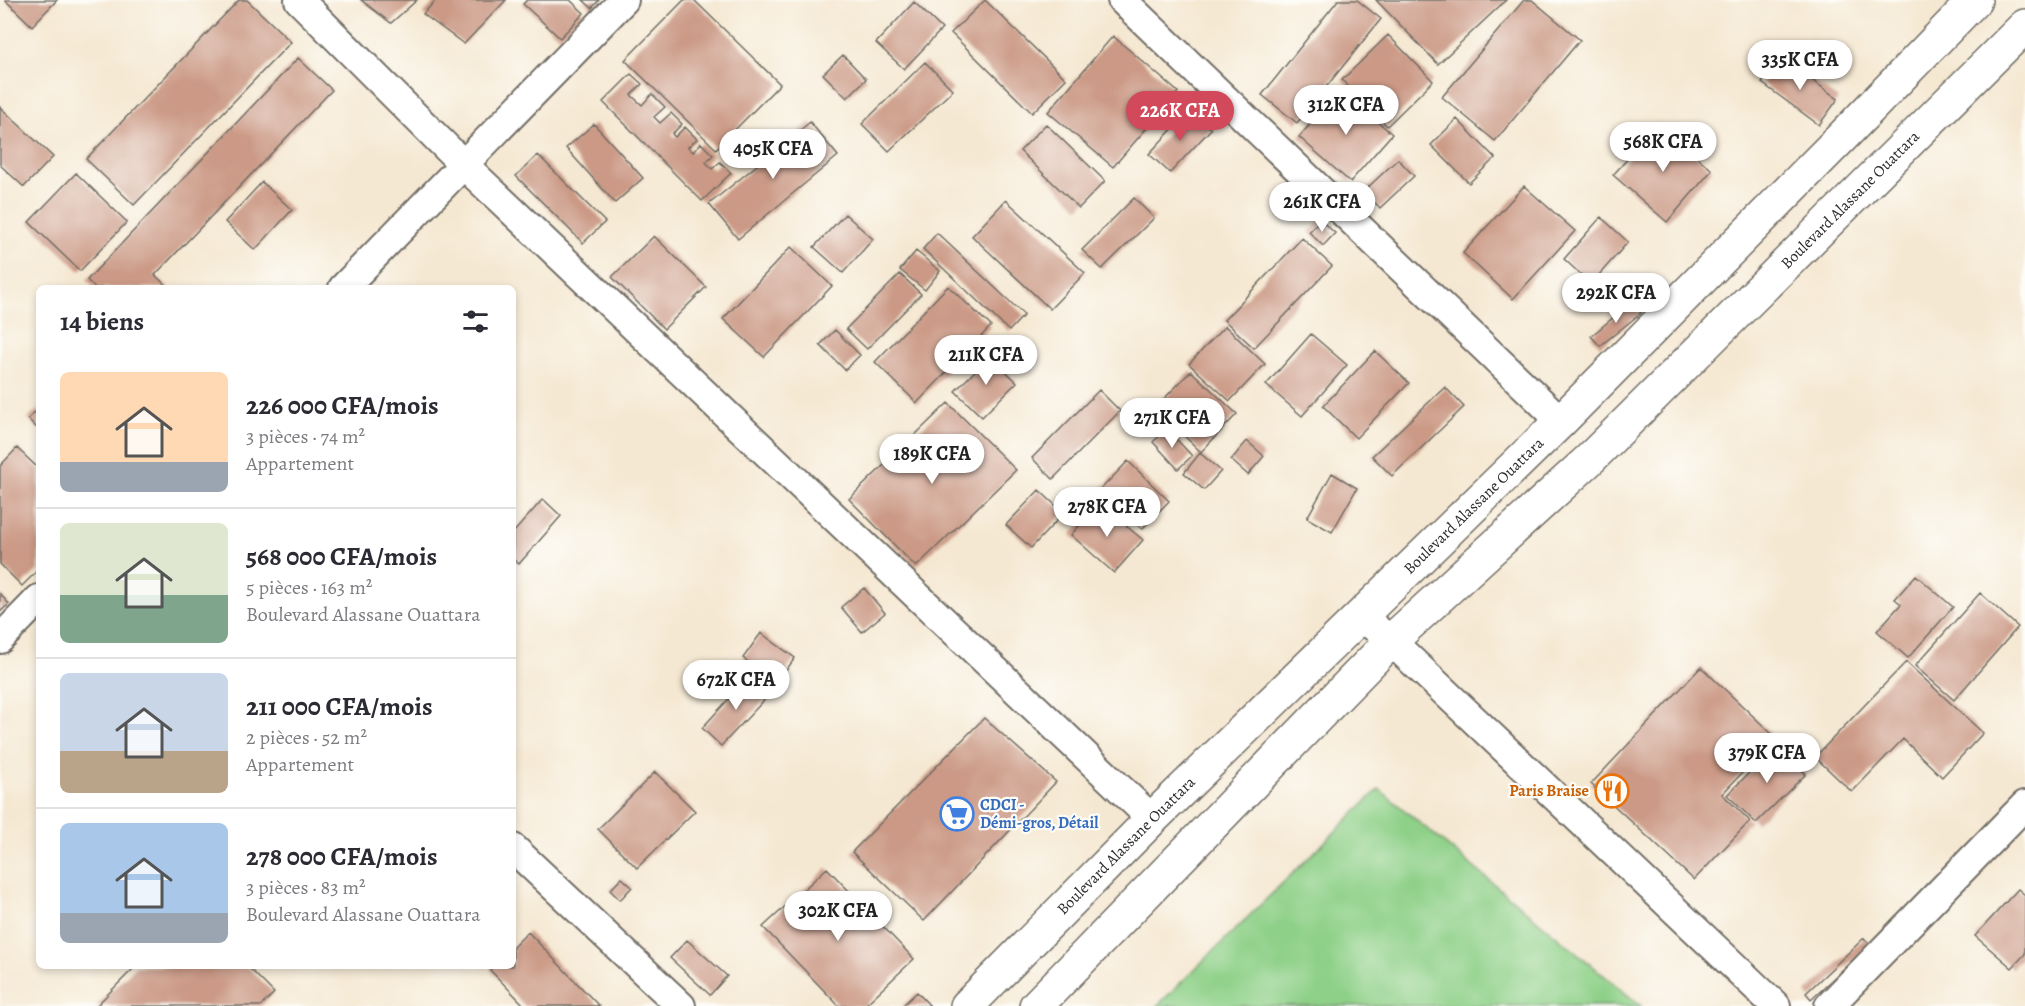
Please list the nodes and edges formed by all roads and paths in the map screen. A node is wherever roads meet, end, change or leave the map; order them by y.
1 (299, 0) edge
2 (624, 0) edge
3 (1122, 0) edge
4 (1968, 2) edge
5 (2025, 27) edge
6 (1847, 132) junction
7 (464, 165) junction
8 (1885, 166) junction
9 (346, 285) edge
10 (1561, 421) junction
11 (36, 602) edge
12 (1360, 615) junction
13 (0, 639) edge
14 (1391, 641) junction
15 (2025, 805) edge
16 (1152, 819) junction
17 (516, 851) edge
18 (681, 1006) edge
19 (967, 1006) edge
20 (1036, 1006) edge
21 (1776, 1006) edge
22 (1829, 1006) edge

1 - 7 street
2 - 7 street
3 - 10 street
4 - 6 main road, Boulevard Alassane Ouattara
5 - 8 main road, Boulevard Alassane Ouattara
6 - 8 main road
6 - 10 main road, Boulevard Alassane Ouattara
7 - 9 street
7 - 16 street
8 - 14 main road, Boulevard Alassane Ouattara
10 - 12 main road, Boulevard Alassane Ouattara
11 - 13 street
12 - 14 street
12 - 16 main road, Boulevard Alassane Ouattara
14 - 20 main road, Boulevard Alassane Ouattara
14 - 21 street
15 - 22 street
16 - 19 main road, Boulevard Alassane Ouattara
17 - 18 street

